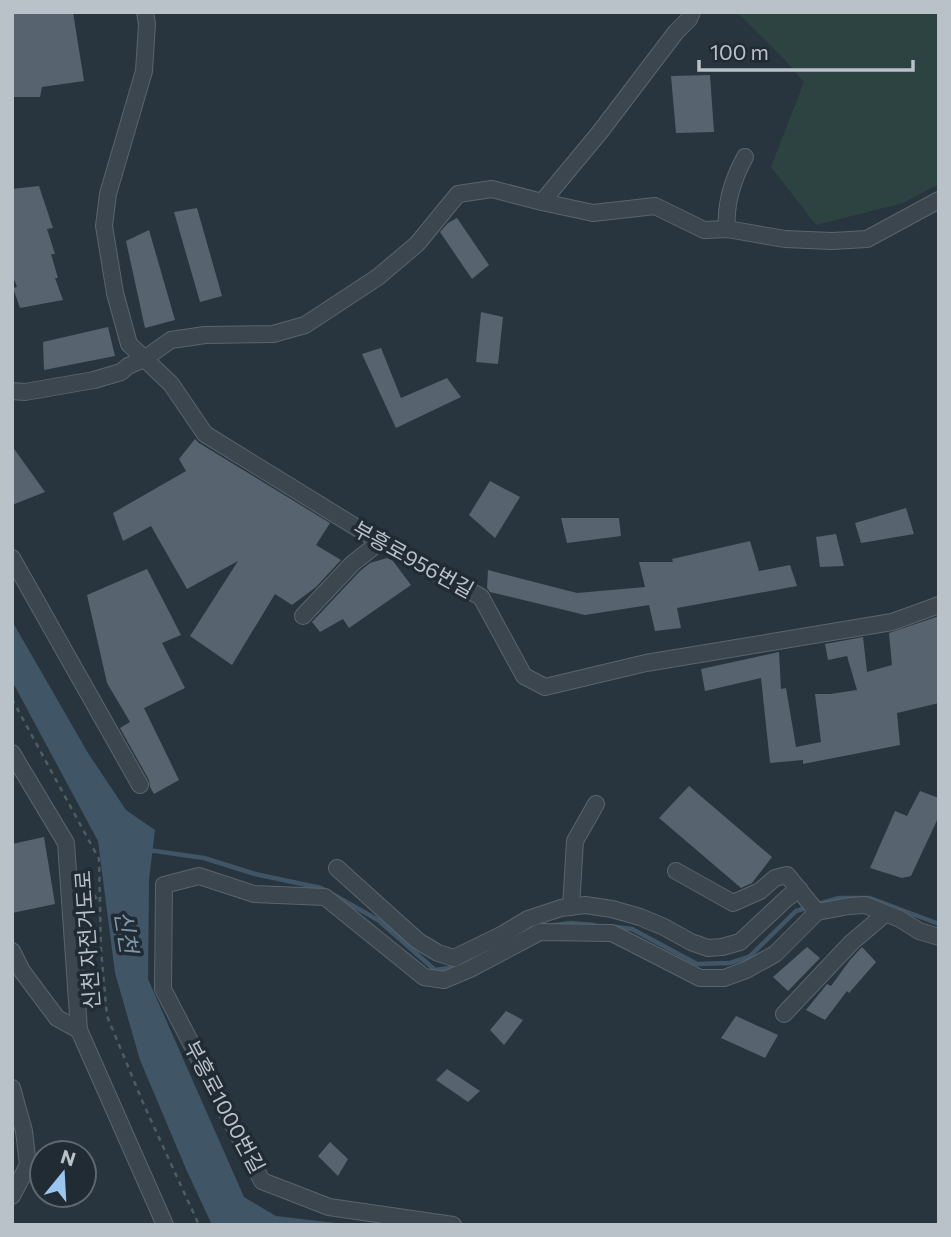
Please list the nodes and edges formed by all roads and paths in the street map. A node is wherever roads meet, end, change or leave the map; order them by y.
1 (145, 12) edge
2 (692, 12) edge
3 (746, 157) dead end
4 (939, 200) edge
5 (542, 202) junction
6 (727, 229) junction
7 (144, 359) junction
8 (12, 391) edge
9 (380, 542) junction
10 (12, 558) edge
11 (939, 605) edge
12 (303, 616) dead end
13 (12, 699) edge
14 (12, 753) edge
15 (140, 785) dead end
16 (596, 804) dead end
17 (67, 856) junction
18 (337, 868) dead end
19 (676, 871) dead end
20 (799, 889) junction
21 (100, 905) junction
22 (571, 907) junction
23 (817, 912) junction
24 (885, 914) junction
25 (939, 937) edge
26 (12, 951) edge
27 (784, 1014) dead end
28 (79, 1030) junction
29 (12, 1088) edge
30 (12, 1196) edge
31 (165, 1225) edge
32 (199, 1225) edge
33 (453, 1225) edge

1 - 7 street, 부흥로956번길
2 - 5 street
3 - 6 street
4 - 6 street
5 - 6 street
5 - 7 street
7 - 8 street
7 - 9 street, 부흥로956번길
9 - 11 street, 부흥로956번길
9 - 12 street
10 - 15 street
13 - 21 path, 신천 자전거도로
14 - 17 street
16 - 22 street
17 - 21 path
17 - 28 street
18 - 22 street
19 - 20 street
20 - 22 street
20 - 23 street
21 - 32 path, 신천 자전거도로
23 - 24 street
23 - 33 street, 부흥로1000번길
24 - 25 street
24 - 27 street
26 - 28 street
28 - 31 street
29 - 30 street

